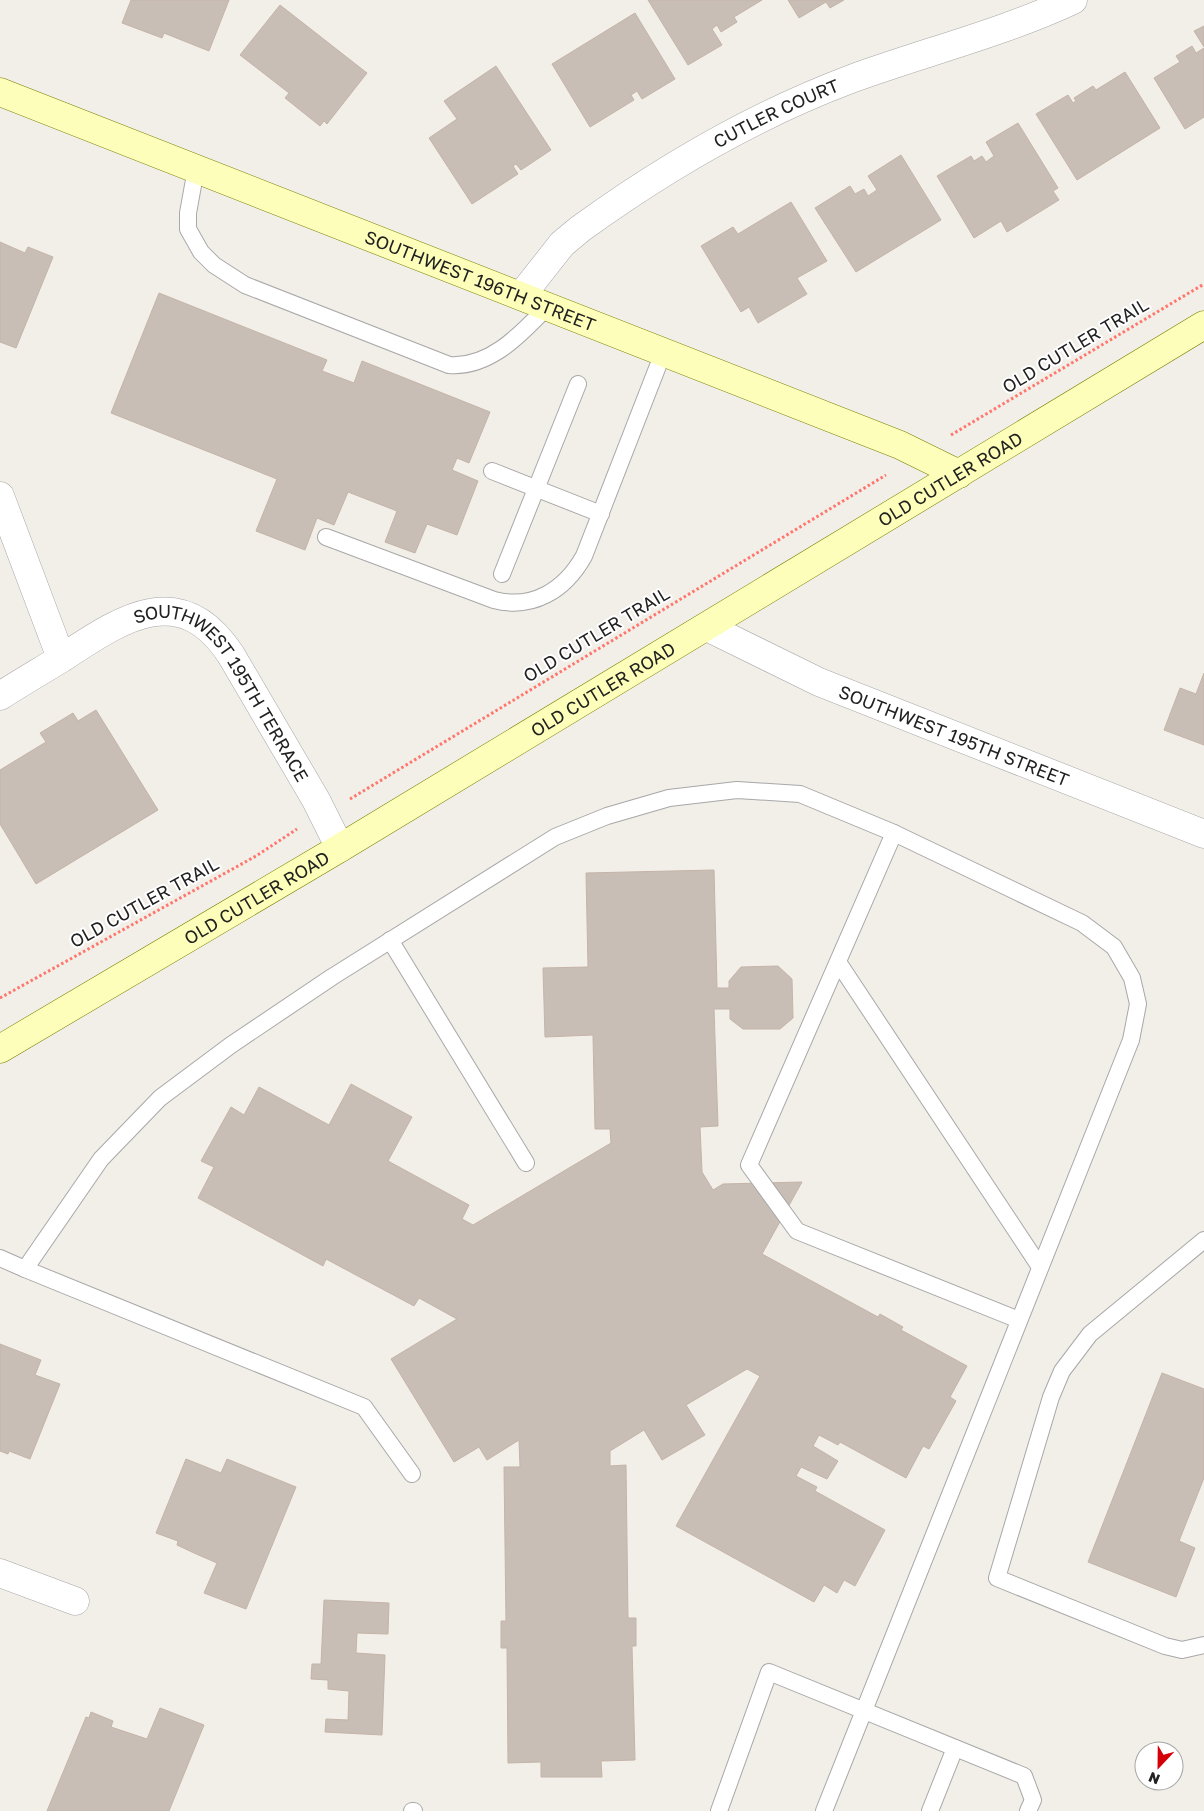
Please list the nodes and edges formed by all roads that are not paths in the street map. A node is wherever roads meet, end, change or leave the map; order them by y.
1 (1073, 0) edge
2 (0, 92) edge
3 (196, 170) junction
4 (521, 296) junction
5 (547, 307) junction
6 (1204, 325) edge
7 (663, 353) junction
8 (578, 384) dead end
9 (492, 471) dead end
10 (959, 474) junction
11 (536, 488) junction
12 (0, 496) edge
13 (601, 514) junction
14 (326, 537) dead end
15 (502, 574) dead end
16 (708, 626) junction
17 (61, 658) junction
18 (0, 696) edge
19 (894, 833) junction
20 (1204, 834) edge
21 (340, 848) junction
22 (390, 940) junction
23 (838, 962) junction
24 (0, 1049) edge
25 (526, 1163) dead end
26 (1204, 1240) edge
27 (0, 1258) edge
28 (1040, 1267) junction
29 (25, 1269) junction
30 (1019, 1320) junction
31 (412, 1474) dead end
32 (0, 1573) edge
33 (75, 1601) dead end
34 (1204, 1645) edge
35 (864, 1710) junction
36 (955, 1748) junction
37 (719, 1811) edge
38 (824, 1811) edge
39 (930, 1811) edge
40 (1028, 1811) edge

1 - 4 street, CUTLER COURT
2 - 3 main road, SOUTHWEST 196TH STREET
3 - 4 main road, SOUTHWEST 196TH STREET
3 - 5 lane
4 - 5 main road, SOUTHWEST 196TH STREET
5 - 7 main road, SOUTHWEST 196TH STREET
6 - 10 main road, OLD CUTLER ROAD
7 - 10 main road, SOUTHWEST 196TH STREET
7 - 13 lane
8 - 11 lane
9 - 11 lane
10 - 16 main road, OLD CUTLER ROAD
11 - 13 lane
11 - 15 lane
12 - 17 street
13 - 14 lane
16 - 20 street, SOUTHWEST 195TH STREET
16 - 21 main road, OLD CUTLER ROAD
17 - 18 street, SOUTHWEST 195TH TERRACE
17 - 21 street, SOUTHWEST 195TH TERRACE
19 - 22 lane
19 - 23 lane
19 - 28 lane
21 - 24 main road, OLD CUTLER ROAD
22 - 25 lane
22 - 29 lane
23 - 28 lane
23 - 30 lane
26 - 34 lane
27 - 29 lane
28 - 30 lane
29 - 31 lane
30 - 35 lane
32 - 33 street
35 - 36 lane
35 - 37 lane
35 - 38 lane
36 - 39 lane
36 - 40 lane

